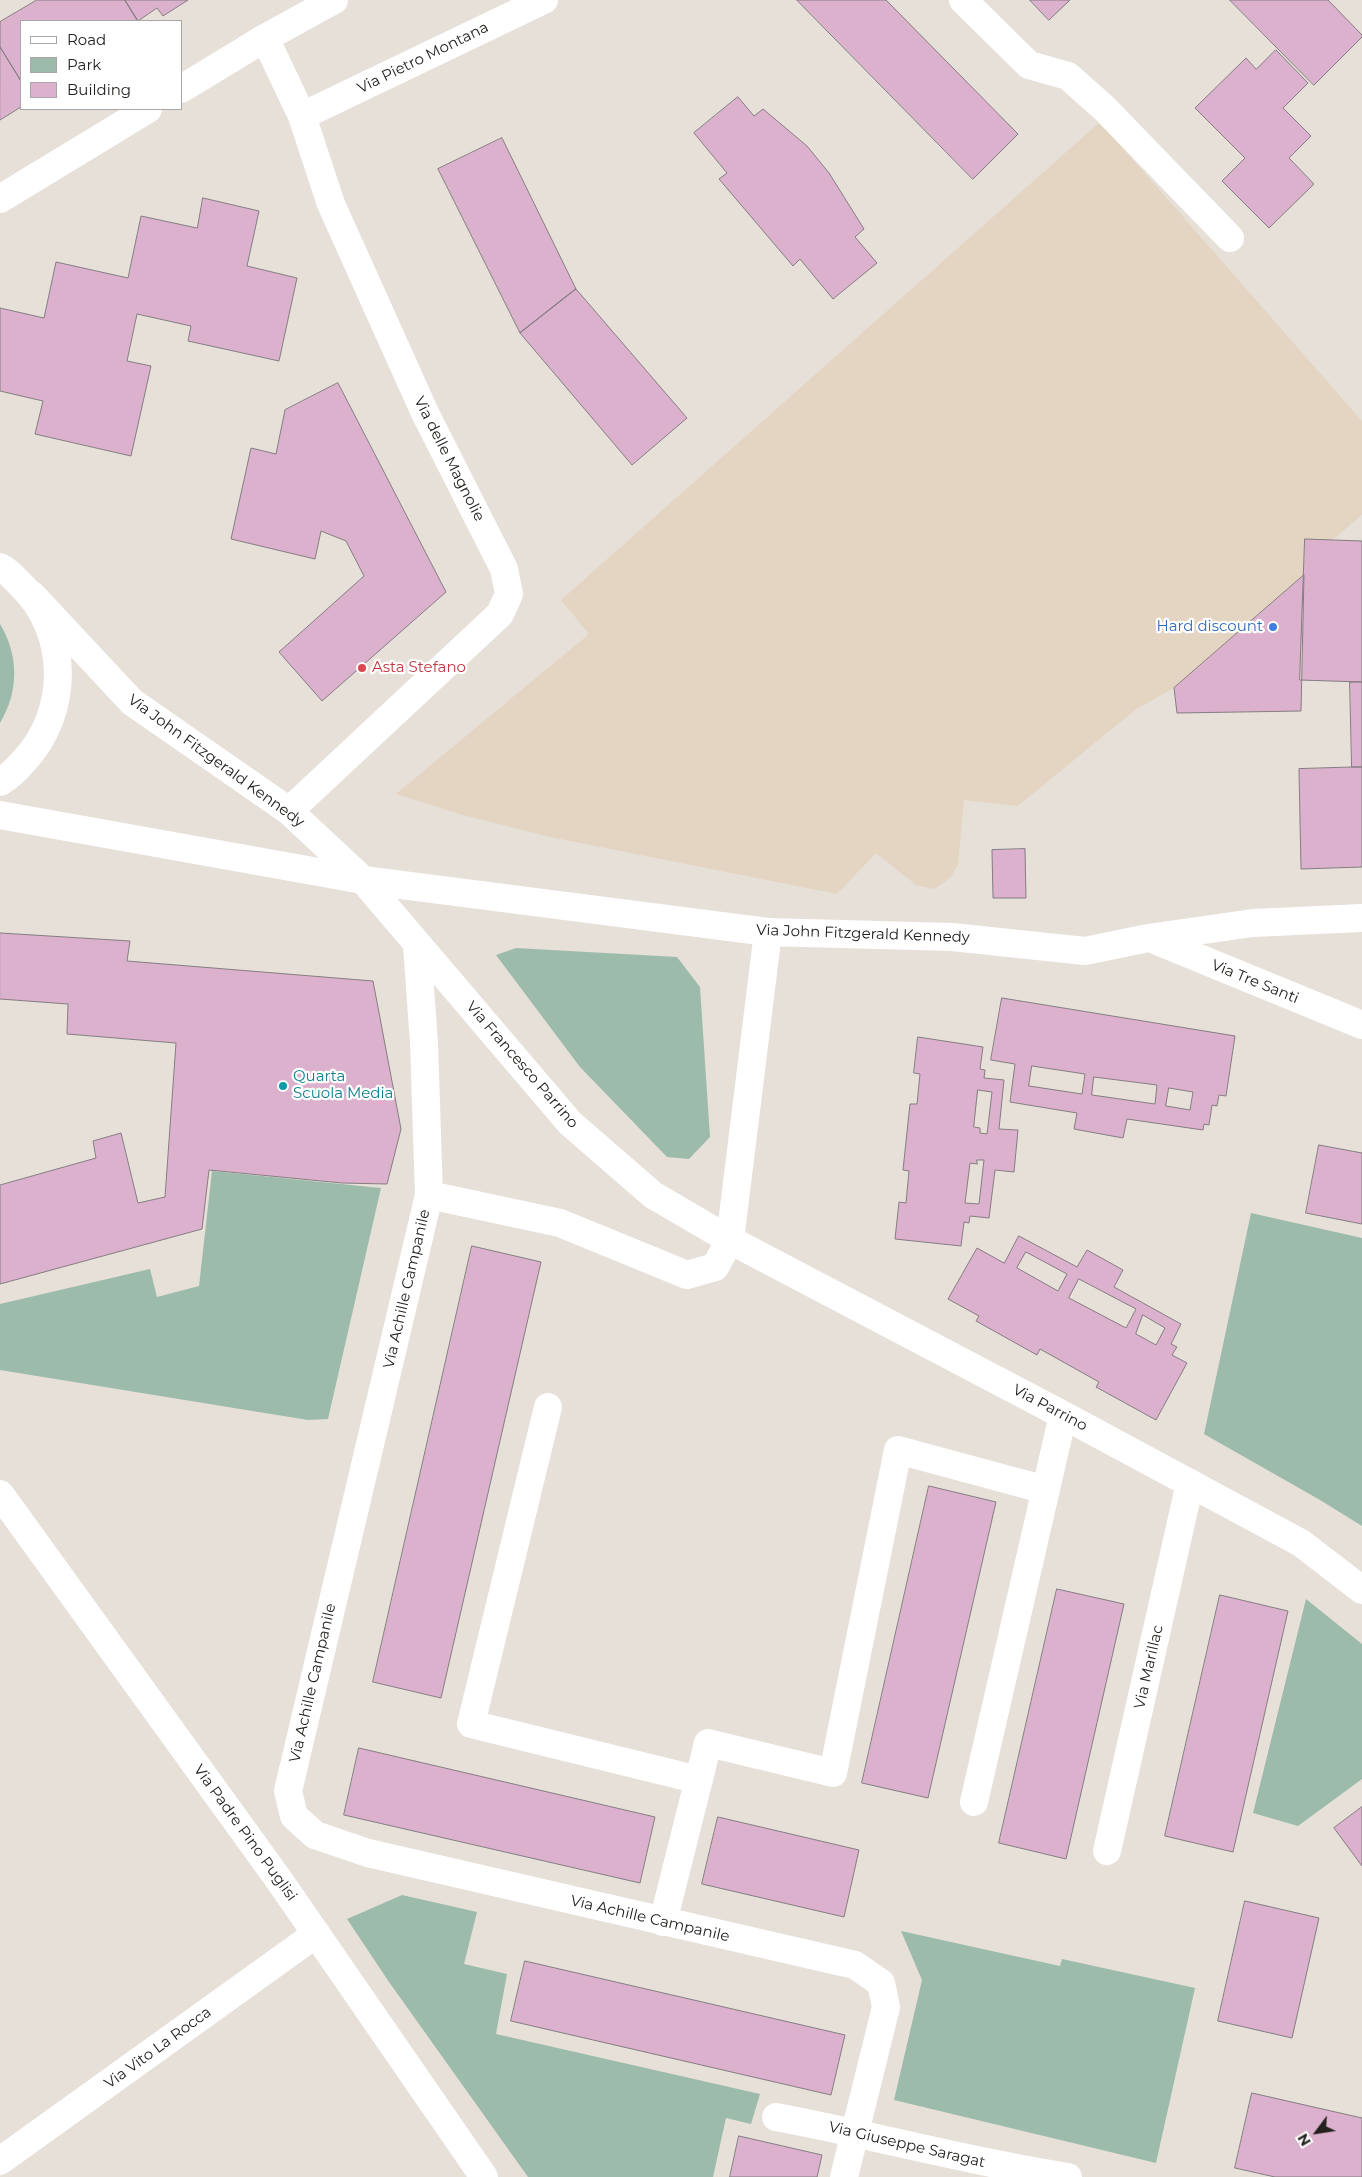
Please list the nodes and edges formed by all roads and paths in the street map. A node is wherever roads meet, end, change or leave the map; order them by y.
1 (334, 0) edge
2 (544, 0) edge
3 (963, 0) edge
4 (265, 38) junction
5 (182, 88) edge
6 (146, 110) edge
7 (302, 116) junction
8 (0, 199) edge
9 (1230, 238) dead end
10 (0, 567) edge
11 (32, 595) junction
12 (0, 782) edge
13 (289, 811) junction
14 (0, 815) edge
15 (363, 880) junction
16 (1362, 918) edge
17 (768, 932) junction
18 (1148, 938) junction
19 (417, 945) junction
20 (1362, 1025) edge
21 (429, 1195) junction
22 (730, 1240) junction
23 (548, 1407) dead end
24 (1063, 1415) junction
25 (1190, 1483) junction
26 (1046, 1490) junction
27 (0, 1494) edge
28 (1362, 1590) edge
29 (699, 1780) junction
30 (974, 1802) dead end
31 (1107, 1851) dead end
32 (663, 1922) junction
33 (316, 1934) junction
34 (776, 2117) dead end
35 (855, 2132) junction
36 (0, 2161) edge
37 (1011, 2173) edge
38 (484, 2177) edge
39 (844, 2177) edge
40 (1068, 2177) edge

1 - 4 street
2 - 7 street, Via Pietro Montana
3 - 9 street
4 - 5 street
4 - 7 street, Via delle Magnolie
6 - 8 street
7 - 13 street, Via delle Magnolie
10 - 11 street
11 - 12 street
11 - 13 street, Via John Fitzgerald Kennedy
13 - 15 street, Via John Fitzgerald Kennedy
14 - 15 street, Via John Fitzgerald Kennedy
15 - 17 street, Via John Fitzgerald Kennedy
15 - 19 street, Via Francesco Parrino
16 - 18 street, Via John Fitzgerald Kennedy
17 - 18 street, Via John Fitzgerald Kennedy
17 - 22 street
18 - 20 street, Via Tre Santi
19 - 21 street, Via Achille Campanile
19 - 22 street, Via Francesco Parrino
21 - 22 street
21 - 32 street, Via Achille Campanile
22 - 24 street, Via Parrino
23 - 29 street
24 - 25 street, Via Parrino
24 - 26 street
25 - 28 street, Via Parrino
25 - 31 street, Via Marillac
26 - 29 street
26 - 30 street
27 - 33 street, Via Padre Pino Puglisi
29 - 32 street
32 - 35 street, Via Achille Campanile
33 - 36 street, Via Vito La Rocca
33 - 38 street, Via Padre Pino Puglisi
34 - 35 street, Via Giuseppe Saragat
35 - 37 street, Via Giuseppe Saragat
35 - 39 street
37 - 40 street, Via Giuseppe Saragat

